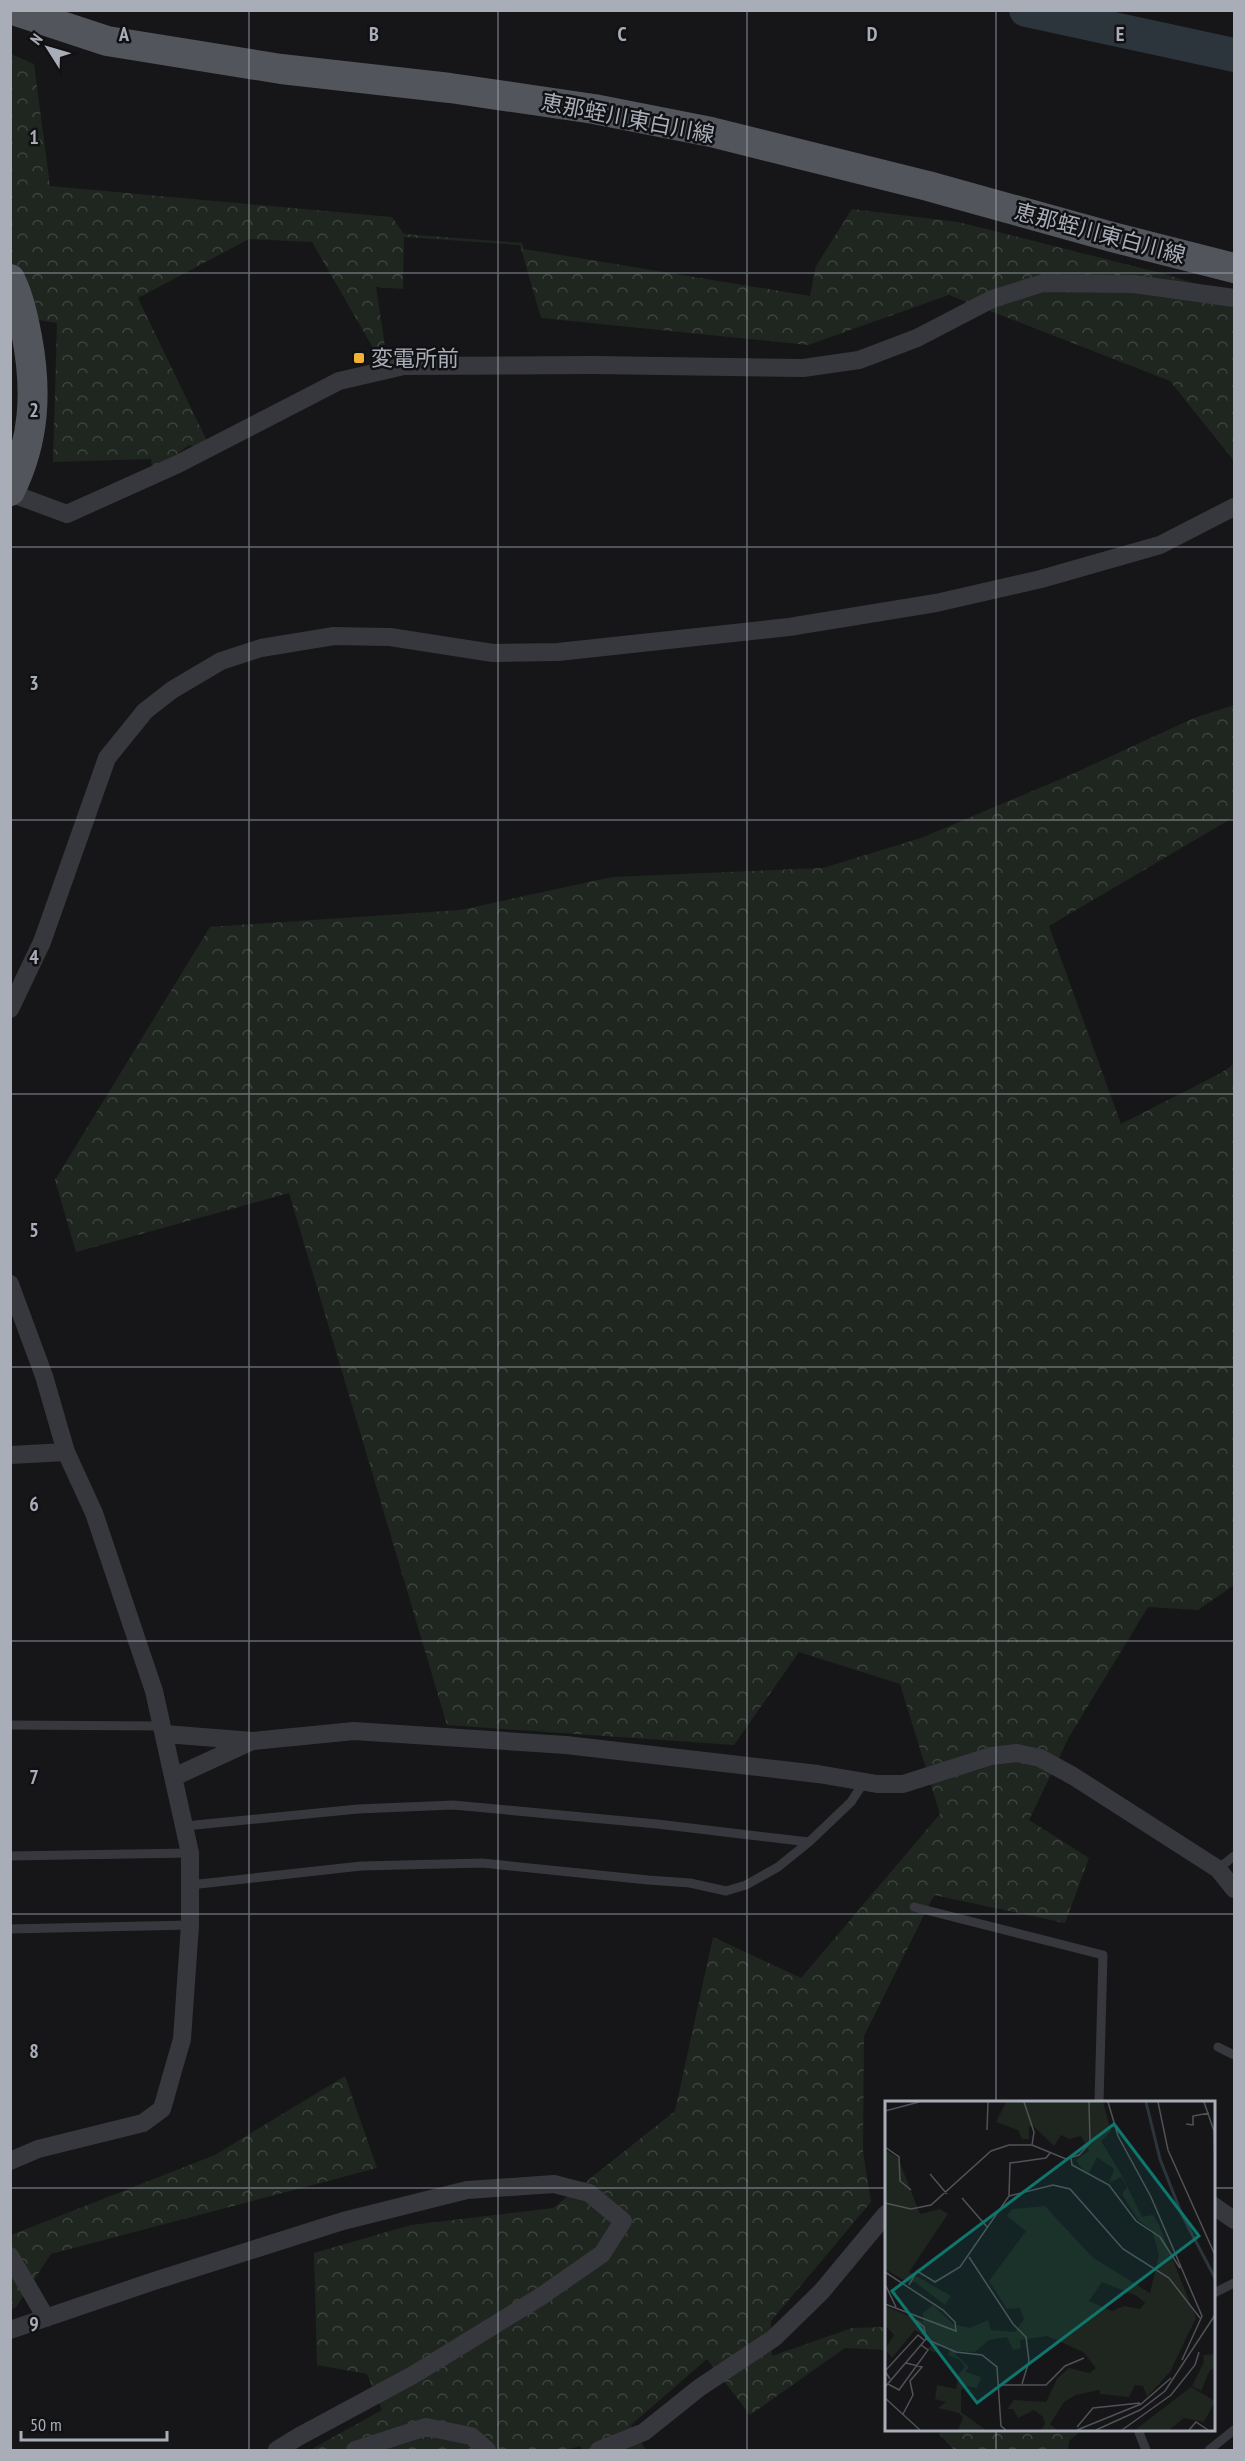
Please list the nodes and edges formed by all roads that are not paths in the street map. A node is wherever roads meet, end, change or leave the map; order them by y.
1 (13, 10) edge
2 (1234, 268) edge
3 (10, 279) edge
4 (1234, 298) edge
5 (10, 492) edge
6 (1234, 507) edge
7 (10, 1009) edge
8 (10, 1284) edge
9 (66, 1452) junction
10 (10, 1455) edge
11 (10, 1725) edge
12 (164, 1730) junction
13 (253, 1741) junction
14 (174, 1776) junction
15 (864, 1782) junction
16 (185, 1826) junction
17 (809, 1842) junction
18 (190, 1853) junction
19 (10, 1856) edge
20 (1234, 1856) edge
21 (1218, 1869) junction
22 (190, 1886) junction
23 (1234, 1889) edge
24 (914, 1907) dead end
25 (190, 1925) junction
26 (10, 1929) edge
27 (1218, 2047) dead end
28 (1234, 2055) edge
29 (1099, 2101) edge
30 (10, 2161) edge
31 (885, 2215) edge
32 (10, 2256) edge
33 (1234, 2283) edge
34 (1215, 2292) edge
35 (46, 2318) junction
36 (10, 2330) edge
37 (1234, 2430) edge
38 (1138, 2431) edge
39 (1209, 2450) edge
40 (277, 2451) edge
41 (355, 2451) edge
42 (486, 2451) edge
43 (599, 2451) edge
44 (1146, 2451) edge

1 - 2 main road, 恵那蛭川東白川線
3 - 5 main road
4 - 5 street
6 - 7 street
8 - 9 street
9 - 10 street
9 - 12 street
11 - 12 lane
12 - 13 street
12 - 14 street
13 - 14 street
13 - 15 street
14 - 16 street
15 - 17 lane
15 - 21 street
16 - 17 lane
16 - 18 street
17 - 22 lane
18 - 19 lane
18 - 22 street
20 - 21 lane
21 - 23 street
22 - 25 street
24 - 29 lane
25 - 26 lane
25 - 30 street
27 - 28 lane
31 - 43 street
32 - 35 street
33 - 34 lane
35 - 36 street
35 - 40 street
37 - 39 lane
38 - 44 lane
41 - 42 street

